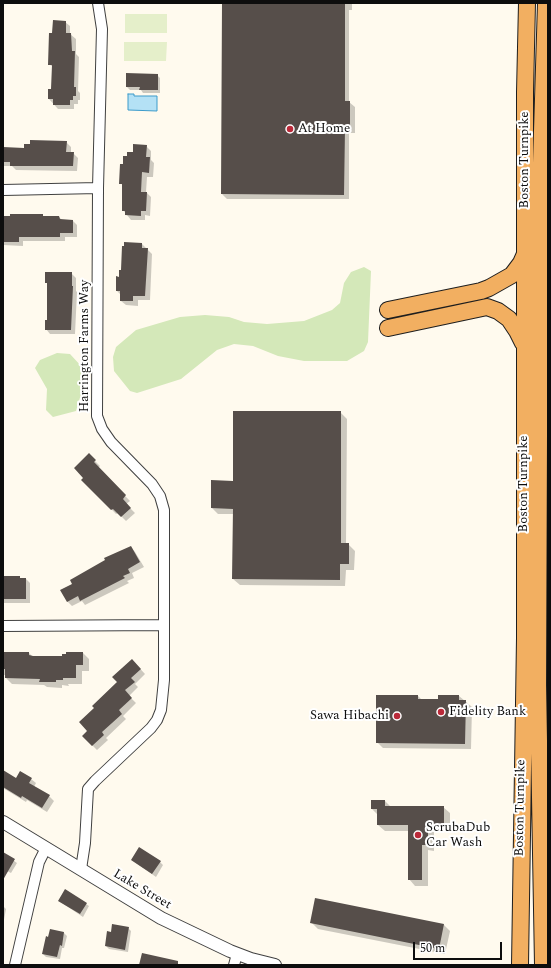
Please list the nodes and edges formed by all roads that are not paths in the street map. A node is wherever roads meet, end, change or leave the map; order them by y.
1 (98, 3) edge
2 (527, 3) edge
3 (546, 3) edge
4 (98, 188) junction
5 (3, 190) edge
6 (525, 254) junction
7 (388, 310) dead end
8 (541, 316) junction
9 (388, 328) dead end
10 (548, 336) edge
11 (525, 348) junction
12 (548, 415) edge
13 (539, 436) junction
14 (164, 624) junction
15 (3, 626) edge
16 (3, 822) edge
17 (46, 848) junction
18 (81, 869) junction
19 (236, 959) edge
20 (15, 965) edge
21 (274, 965) edge
22 (520, 965) edge
23 (543, 965) edge

1 - 4 street, Harrington Farms Way
2 - 6 highway, Boston Turnpike
3 - 8 highway, Boston Turnpike
4 - 5 street
4 - 14 street, Harrington Farms Way
6 - 7 highway
6 - 11 highway, Boston Turnpike
8 - 10 highway
8 - 13 highway, Boston Turnpike
9 - 11 highway
11 - 22 highway, Boston Turnpike
12 - 13 highway
13 - 23 highway, Boston Turnpike
14 - 15 street
14 - 18 street, Harrington Farms Way
16 - 17 street, Lake Street
17 - 18 street, Lake Street
17 - 20 street
18 - 19 street, Lake Street
19 - 21 street, Lake Street

